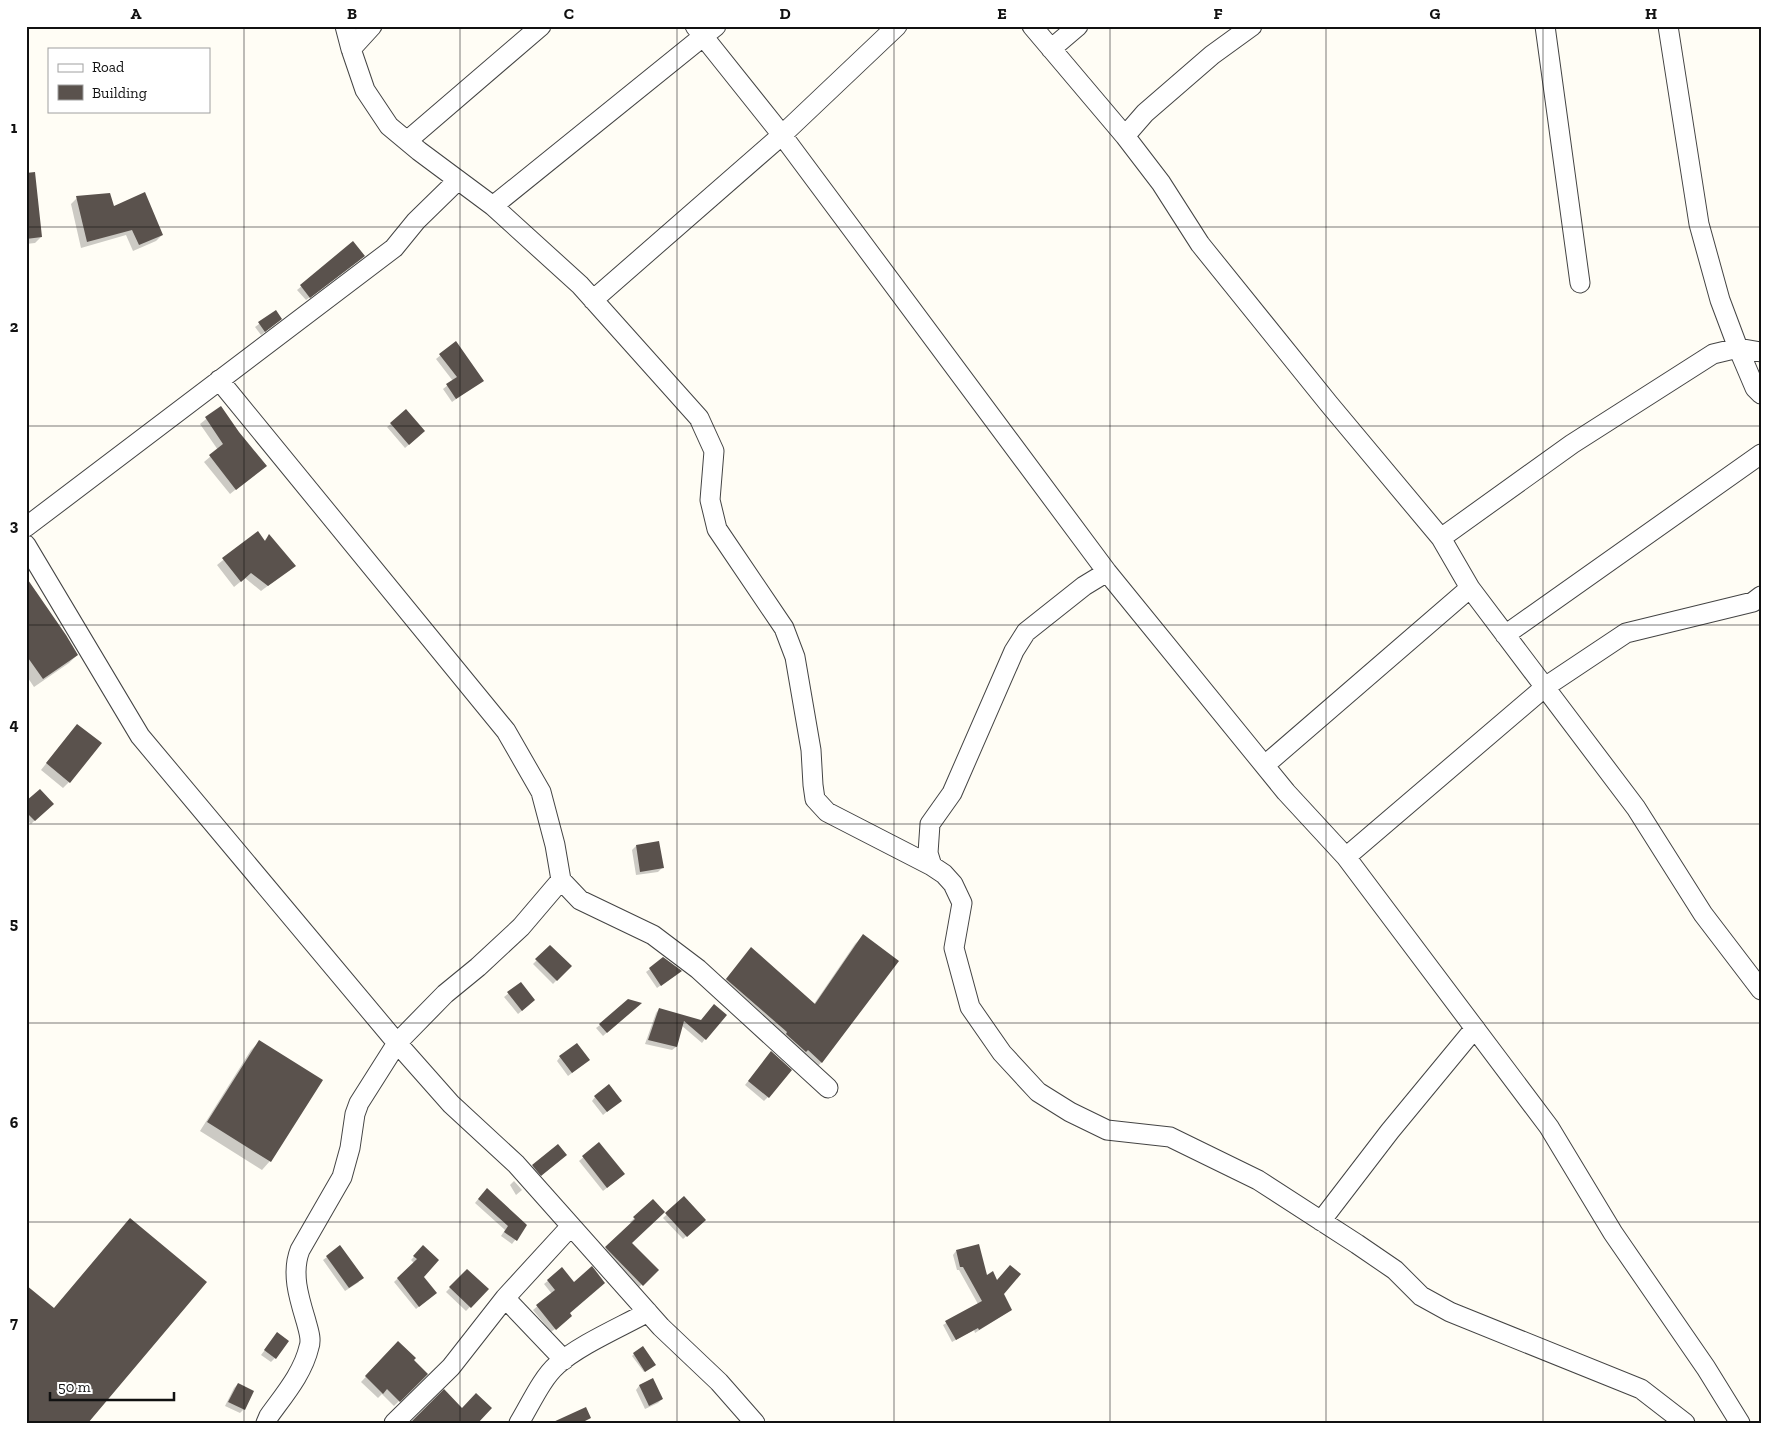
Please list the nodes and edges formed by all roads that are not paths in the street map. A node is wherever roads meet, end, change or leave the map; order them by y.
1 (345, 26) edge
2 (372, 26) edge
3 (541, 26) edge
4 (898, 26) edge
5 (1032, 26) edge
6 (1078, 26) edge
7 (1252, 26) edge
8 (1545, 26) edge
9 (1668, 26) edge
10 (705, 30) edge
11 (351, 49) junction
12 (1051, 49) junction
13 (782, 135) junction
14 (1125, 136) junction
15 (407, 141) junction
16 (458, 180) junction
17 (493, 206) junction
18 (1580, 283) dead end
19 (593, 300) junction
20 (1738, 348) junction
21 (1761, 352) edge
22 (219, 380) junction
23 (1761, 394) edge
24 (1761, 454) edge
25 (26, 527) edge
26 (1441, 538) junction
27 (26, 545) edge
28 (1107, 572) junction
29 (1470, 588) junction
30 (1761, 596) edge
31 (1505, 635) junction
32 (1546, 687) junction
33 (1265, 765) junction
34 (1346, 857) junction
35 (932, 866) junction
36 (561, 880) junction
37 (1761, 990) edge
38 (1475, 1028) junction
39 (397, 1043) junction
40 (828, 1088) dead end
41 (1321, 1221) junction
42 (570, 1226) junction
43 (505, 1298) junction
44 (648, 1312) junction
45 (564, 1360) junction
46 (266, 1423) edge
47 (394, 1423) edge
48 (519, 1423) edge
49 (755, 1423) edge
50 (1685, 1423) edge
51 (1740, 1423) edge

1 - 11 street
2 - 11 street
3 - 15 street
4 - 13 street
5 - 12 street
6 - 12 street
7 - 14 street
8 - 18 street
9 - 20 street
10 - 13 street
10 - 17 street
11 - 15 street
12 - 14 street
13 - 19 street
13 - 28 street
14 - 26 street
15 - 16 street
16 - 17 street
16 - 22 street
17 - 19 street
19 - 35 street
20 - 21 street
20 - 23 street
20 - 26 street
22 - 25 street
22 - 36 street
24 - 31 street
26 - 29 street
27 - 39 street
28 - 33 street
28 - 35 street
29 - 31 street
29 - 33 street
30 - 32 street
31 - 32 street
32 - 34 street
32 - 37 street
33 - 34 street
34 - 38 street
35 - 41 street
36 - 39 street
36 - 40 street
38 - 41 street
38 - 51 street
39 - 42 street
39 - 46 street
41 - 50 street
42 - 43 street
42 - 44 street
43 - 45 street
43 - 47 street
44 - 45 street
44 - 49 street
45 - 48 street

